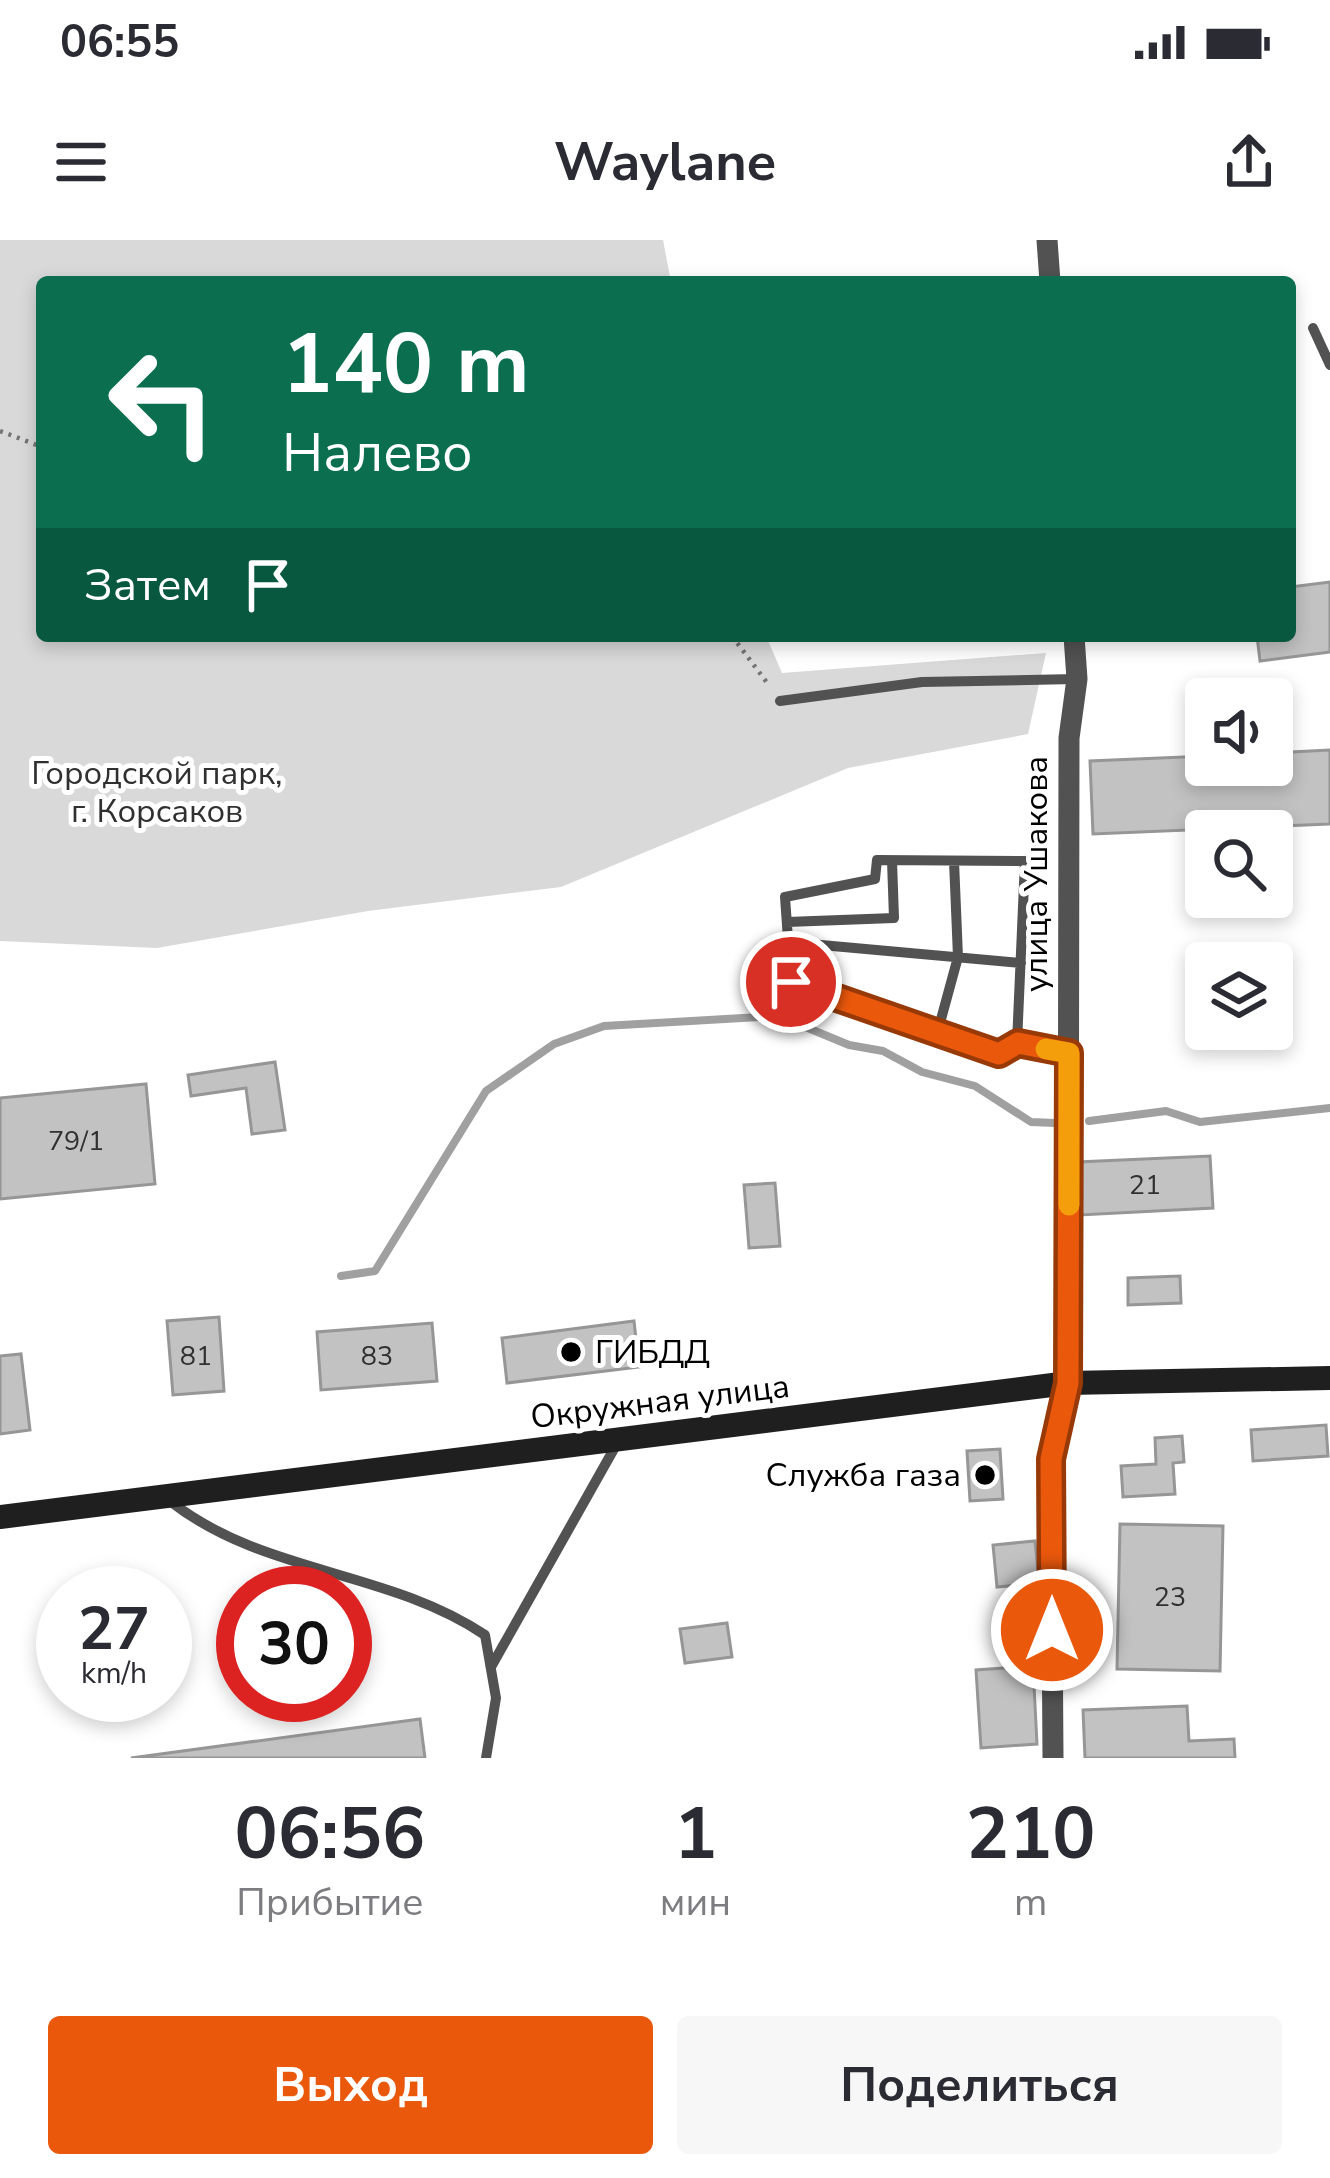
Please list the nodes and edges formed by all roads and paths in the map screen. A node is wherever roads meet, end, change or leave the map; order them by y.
1 (1047, 240) edge
2 (1050, 276) edge
3 (1313, 328) dead end
4 (1330, 365) edge
5 (0, 431) edge
6 (36, 445) edge
7 (736, 642) edge
8 (1074, 642) edge
9 (1077, 680) junction
10 (780, 701) joint
11 (892, 860) junction
12 (954, 861) junction
13 (787, 922) junction
14 (788, 942) junction
15 (958, 957) junction
16 (1021, 962) junction
17 (937, 1034) junction
18 (1018, 1043) junction
19 (1069, 1053) junction
20 (1330, 1378) edge
21 (1068, 1383) junction
22 (619, 1440) junction
23 (168, 1499) junction
24 (0, 1516) edge
25 (491, 1667) junction
26 (485, 1754) edge
27 (1053, 1758) edge

1 - 2 street
3 - 4 lane
5 - 6 path
7 - 10 path
8 - 9 street, улица Ушакова
9 - 10 lane
9 - 19 street, улица Ушакова
11 - 12 lane
11 - 13 lane
11 - 13 lane
12 - 15 lane
12 - 16 lane
13 - 14 lane
14 - 15 lane
14 - 17 lane
15 - 16 lane
15 - 17 lane
16 - 18 lane
17 - 18 lane
18 - 19 lane
19 - 21 street, улица Ушакова
20 - 21 main road, Окружная улица
21 - 22 main road, Окружная улица
21 - 27 street, улица Ушакова
22 - 23 main road, Окружная улица
22 - 25 lane
23 - 24 main road, Окружная улица
23 - 25 lane
25 - 26 lane

